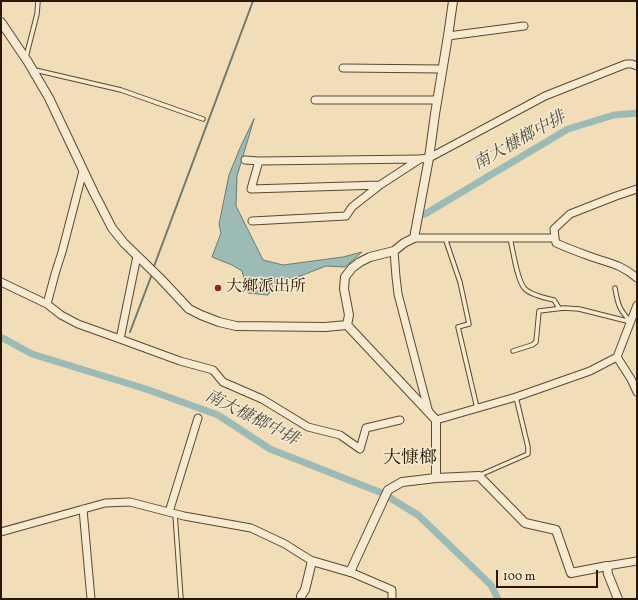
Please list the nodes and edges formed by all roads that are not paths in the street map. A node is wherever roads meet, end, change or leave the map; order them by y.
1 (38, 1) edge
2 (453, 1) edge
3 (1, 22) edge
4 (524, 26) dead end
5 (448, 36) junction
6 (25, 58) junction
7 (637, 66) edge
8 (344, 68) dead end
9 (442, 69) junction
10 (33, 70) junction
11 (315, 100) dead end
12 (437, 100) junction
13 (203, 119) dead end
14 (429, 158) junction
15 (420, 159) junction
16 (245, 160) dead end
17 (259, 161) junction
18 (83, 171) junction
19 (380, 185) junction
20 (637, 189) edge
21 (252, 221) dead end
22 (414, 238) junction
23 (445, 238) junction
24 (510, 238) junction
25 (555, 238) junction
26 (394, 251) junction
27 (138, 256) junction
28 (637, 278) edge
29 (1, 282) edge
30 (616, 288) dead end
31 (47, 304) junction
32 (637, 305) edge
33 (559, 308) junction
34 (631, 322) junction
35 (347, 325) junction
36 (120, 339) junction
37 (513, 351) dead end
38 (617, 356) junction
39 (637, 392) edge
40 (516, 397) junction
41 (478, 408) junction
42 (429, 413) junction
43 (198, 418) dead end
44 (400, 420) dead end
45 (436, 420) junction
46 (479, 476) junction
47 (436, 478) junction
48 (83, 509) junction
49 (172, 513) junction
50 (1, 532) edge
51 (312, 561) junction
52 (637, 562) edge
53 (607, 566) junction
54 (350, 572) junction
55 (91, 599) edge
56 (181, 599) edge
57 (301, 599) edge
58 (392, 599) edge
59 (618, 599) edge

1 - 6 lane
2 - 5 street
3 - 6 street
4 - 5 street
5 - 9 street
6 - 10 street
7 - 14 street
8 - 9 street
9 - 12 street
10 - 13 lane
10 - 18 street
11 - 12 street
12 - 14 street
14 - 15 street
14 - 22 street
15 - 17 street
15 - 19 street
16 - 17 street
17 - 19 street
18 - 27 street
18 - 31 street
19 - 21 street
20 - 25 street
22 - 23 street
22 - 26 street
23 - 24 street
23 - 41 lane
24 - 25 street
24 - 33 lane
25 - 28 street
26 - 35 street
26 - 42 street
27 - 35 street
27 - 36 street
29 - 31 street
30 - 34 lane
31 - 36 street
32 - 34 street
33 - 34 lane
33 - 37 lane
34 - 38 street
35 - 42 street
36 - 44 street
38 - 39 street
38 - 40 street
40 - 41 street
40 - 46 lane
41 - 45 street
42 - 45 street
43 - 49 street
45 - 47 street
46 - 47 street
46 - 53 street
47 - 54 street
48 - 49 street
48 - 50 street
48 - 55 street
49 - 51 street
49 - 56 lane
51 - 54 street
51 - 57 street
52 - 53 street
53 - 59 street
54 - 58 street

